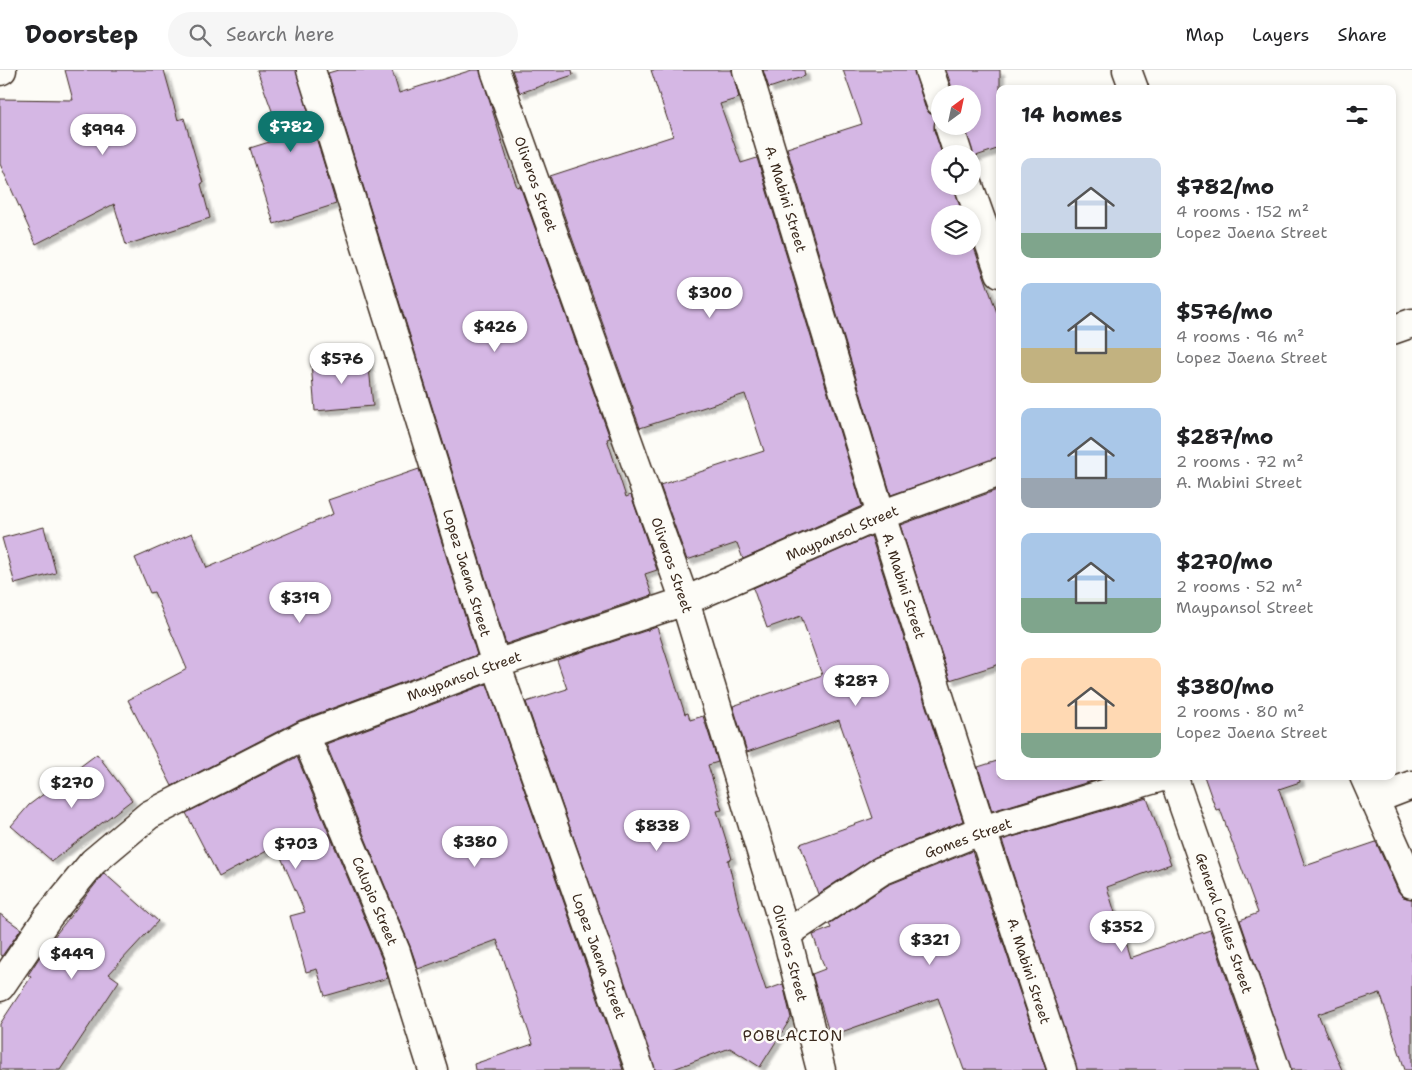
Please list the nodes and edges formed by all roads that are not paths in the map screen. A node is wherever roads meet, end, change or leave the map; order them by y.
1 (311, 70) edge
2 (495, 70) edge
3 (747, 70) edge
4 (929, 70) edge
5 (1127, 70) edge
6 (934, 85) edge
7 (1133, 85) edge
8 (973, 195) edge
9 (996, 261) edge
10 (1412, 323) edge
11 (1396, 329) edge
12 (996, 473) edge
13 (882, 515) junction
14 (686, 601) junction
15 (496, 664) junction
16 (306, 735) junction
17 (1151, 780) edge
18 (1174, 780) edge
19 (1412, 785) edge
20 (1369, 788) edge
21 (982, 830) junction
22 (1412, 884) edge
23 (786, 934) junction
24 (0, 987) edge
25 (814, 1064) edge
26 (433, 1070) edge
27 (640, 1070) edge
28 (1062, 1070) edge
29 (1276, 1070) edge

1 - 15 street, Lopez Jaena Street
2 - 14 street, Oliveros Street
3 - 13 street, A. Mabini Street
4 - 6 street
5 - 7 street
8 - 9 street
10 - 11 street
12 - 13 street, Maypansol Street
13 - 14 street, Maypansol Street
13 - 21 street, A. Mabini Street
14 - 15 street, Maypansol Street
14 - 23 street, Oliveros Street
15 - 16 street, Maypansol Street
15 - 27 street, Lopez Jaena Street
16 - 24 street, Maypansol Street
16 - 26 street, Calupio Street
17 - 21 street, Gomes Street
18 - 29 street, General Cailles Street
19 - 20 street
20 - 22 street
21 - 23 street, Gomes Street
21 - 28 street, A. Mabini Street
23 - 25 street, Oliveros Street

